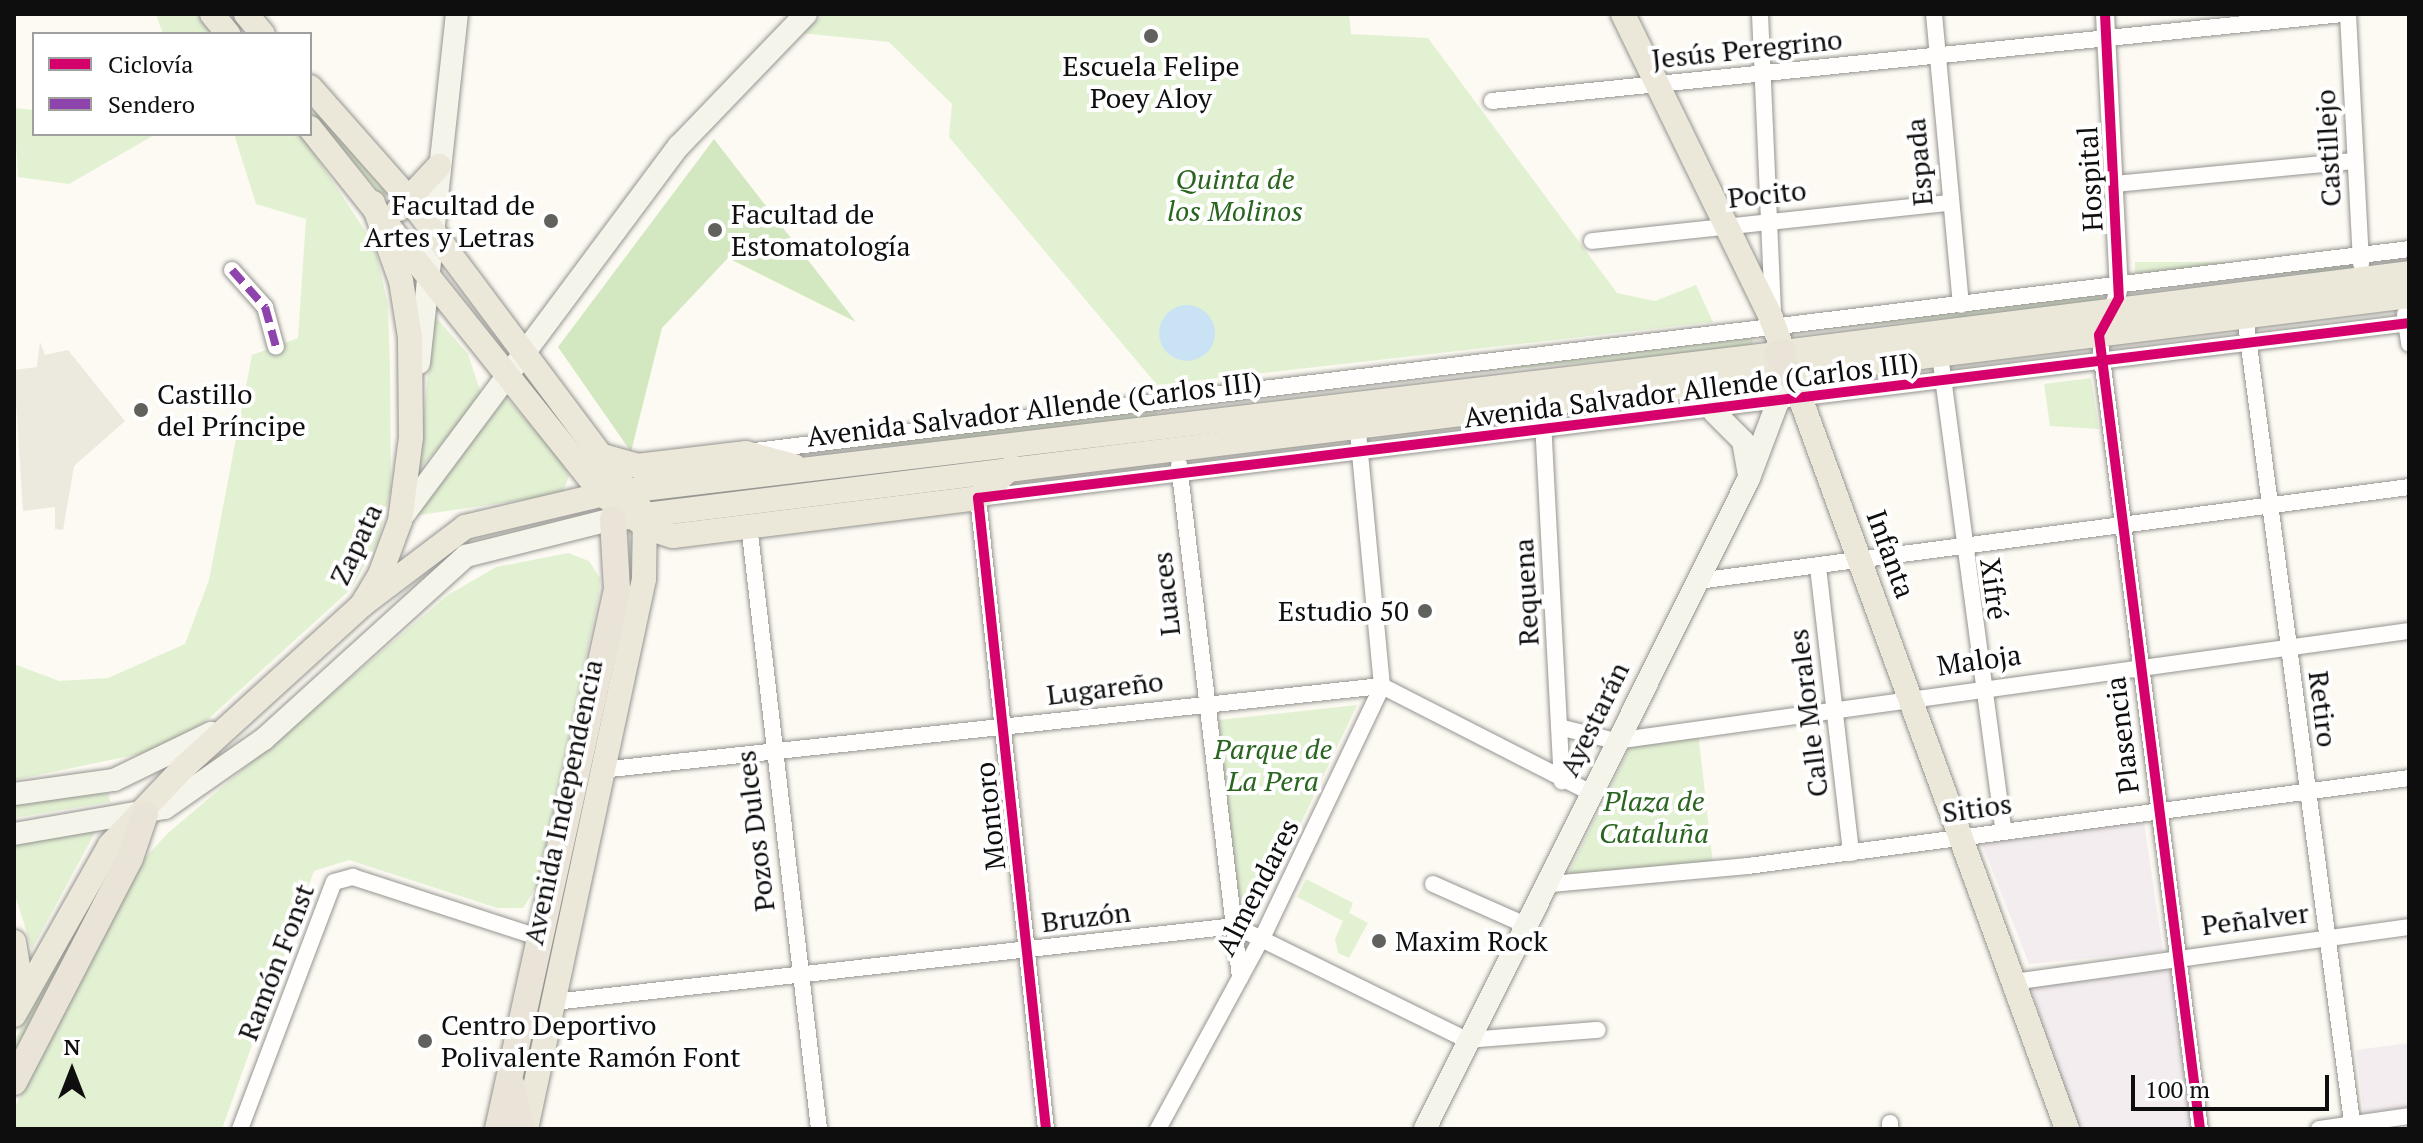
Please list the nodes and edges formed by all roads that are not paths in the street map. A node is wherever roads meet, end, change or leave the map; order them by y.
1 (212, 14) edge
2 (246, 14) edge
3 (457, 14) edge
4 (806, 14) edge
5 (1623, 14) edge
6 (1760, 14) edge
7 (1934, 14) edge
8 (2105, 14) edge
9 (2345, 14) edge
10 (226, 32) edge
11 (261, 32) edge
12 (2106, 37) junction
13 (1937, 56) junction
14 (1762, 72) junction
15 (1657, 84) junction
16 (312, 89) edge
17 (1492, 101) dead end
18 (312, 130) edge
19 (441, 156) junction
20 (2354, 161) junction
21 (384, 169) junction
22 (2115, 184) junction
23 (409, 199) junction
24 (1948, 203) junction
25 (377, 207) junction
26 (1773, 219) junction
27 (1725, 224) junction
28 (432, 229) junction
29 (1592, 241) dead end
30 (2409, 249) edge
31 (2361, 267) junction
32 (232, 270) dead end
33 (429, 272) junction
34 (2399, 274) edge
35 (2119, 286) junction
36 (2406, 296) edge
37 (1961, 305) junction
38 (2243, 306) junction
39 (2117, 312) junction
40 (2408, 323) edge
41 (1774, 326) junction
42 (2099, 335) junction
43 (2409, 344) edge
44 (2250, 346) junction
45 (276, 347) dead end
46 (529, 354) junction
47 (1940, 355) junction
48 (1787, 361) junction
49 (2102, 364) junction
50 (512, 377) junction
51 (1944, 383) junction
52 (1172, 396) junction
53 (1803, 401) junction
54 (1542, 402) junction
55 (1777, 404) junction
56 (1714, 412) junction
57 (1357, 423) junction
58 (1544, 432) junction
59 (1176, 434) junction
60 (411, 437) junction
61 (598, 452) junction
62 (746, 453) junction
63 (1359, 455) junction
64 (1012, 467) junction
65 (810, 469) junction
66 (1180, 475) junction
67 (1749, 478) junction
68 (2409, 487) edge
69 (978, 498) junction
70 (2270, 504) junction
71 (623, 507) junction
72 (400, 521) junction
73 (749, 525) junction
74 (2118, 526) junction
75 (673, 536) junction
76 (1961, 546) junction
77 (1862, 560) junction
78 (1818, 567) junction
79 (645, 569) junction
80 (1698, 581) junction
81 (362, 605) junction
82 (2409, 631) edge
83 (2288, 648) junction
84 (2138, 665) junction
85 (1982, 685) junction
86 (1382, 686) junction
87 (1909, 696) junction
88 (1202, 702) junction
89 (1832, 708) junction
90 (236, 718) junction
91 (1005, 726) junction
92 (1559, 727) junction
93 (1615, 741) junction
94 (771, 753) junction
95 (601, 770) junction
96 (2409, 778) edge
97 (1562, 781) junction
98 (2307, 790) junction
99 (1591, 793) junction
100 (14, 794) edge
101 (2155, 810) junction
102 (145, 814) junction
103 (2003, 830) junction
104 (14, 834) edge
105 (1959, 836) junction
106 (1851, 853) junction
107 (1433, 884) dead end
108 (1551, 884) junction
109 (1235, 926) junction
110 (1528, 926) junction
111 (2409, 927) edge
112 (1263, 936) junction
113 (2326, 937) junction
114 (541, 938) junction
115 (14, 942) edge
116 (1028, 950) junction
117 (2177, 955) junction
118 (798, 974) junction
119 (1240, 977) junction
120 (2013, 982) junction
121 (554, 1002) junction
122 (18, 1006) edge
123 (1598, 1030) dead end
124 (1467, 1040) junction
125 (510, 1077) junction
126 (14, 1082) edge
127 (2409, 1116) edge
128 (2352, 1127) edge
129 (240, 1129) edge
130 (498, 1129) edge
131 (524, 1129) edge
132 (819, 1129) edge
133 (1046, 1129) edge
134 (1158, 1129) edge
135 (1425, 1129) edge
136 (2067, 1129) edge
137 (2200, 1129) edge
138 (2319, 1129) edge

1 - 10 main road
2 - 11 main road
3 - 19 main road
4 - 46 main road
5 - 15 main road, Infanta
6 - 14 street
7 - 13 street, Espada
8 - 12 street, Hospital
9 - 12 street, Jesús Peregrino
9 - 20 street, Castillejo
12 - 13 street, Jesús Peregrino
12 - 22 street, Hospital
13 - 14 street, Jesús Peregrino
13 - 24 street, Espada
14 - 15 street, Jesús Peregrino
14 - 26 street
15 - 17 street, Jesús Peregrino
15 - 27 main road, Infanta
16 - 21 main road
18 - 25 main road
19 - 21 main road
19 - 23 main road
19 - 28 main road
20 - 22 street
20 - 31 street, Castillejo
21 - 23 main road
22 - 35 street, Hospital
23 - 25 main road
23 - 28 main road
24 - 26 street, Pocito
24 - 37 street, Espada
25 - 33 main road
25 - 60 main road
26 - 27 street, Pocito
26 - 41 street
27 - 29 street, Pocito
27 - 41 main road, Infanta
28 - 33 main road
28 - 46 main road
30 - 31 street, Avenida Salvador Allende (Carlos III)
31 - 34 main road, Avenida Salvador Allende (Carlos III)
31 - 35 street, Avenida Salvador Allende (Carlos III)
31 - 38 main road, Avenida Salvador Allende (Carlos III)
32 - 45 street
33 - 50 main road
33 - 60 main road
34 - 36 street
35 - 37 street, Avenida Salvador Allende (Carlos III)
35 - 39 street, Hospital
36 - 38 main road, Avenida Salvador Allende (Carlos III)
36 - 40 street
37 - 41 street, Avenida Salvador Allende (Carlos III)
38 - 39 main road, Avenida Salvador Allende (Carlos III)
38 - 42 main road, Avenida Salvador Allende (Carlos III)
38 - 44 street, Retiro
39 - 42 street
39 - 48 main road, Avenida Salvador Allende (Carlos III)
40 - 43 street
40 - 44 street, Avenida Salvador Allende (Carlos III)
41 - 48 main road, Infanta
41 - 52 street, Avenida Salvador Allende (Carlos III)
42 - 47 main road, Avenida Salvador Allende (Carlos III)
42 - 49 street, Plasencia
44 - 49 street, Avenida Salvador Allende (Carlos III)
44 - 70 street, Retiro
46 - 50 main road, Zapata
46 - 61 main road
47 - 48 main road, Avenida Salvador Allende (Carlos III)
47 - 51 street, Xifré
48 - 53 main road, Infanta
48 - 54 main road, Avenida Salvador Allende (Carlos III)
48 - 55 main road, Ayestarán
48 - 59 main road, Avenida Salvador Allende (Carlos III)
49 - 51 street, Avenida Salvador Allende (Carlos III)
49 - 74 street, Plasencia
50 - 71 main road
50 - 72 main road, Zapata
51 - 53 street, Avenida Salvador Allende (Carlos III)
51 - 76 street, Xifré
52 - 59 street, Luaces
52 - 62 street, Avenida Salvador Allende (Carlos III)
53 - 55 street, Avenida Salvador Allende (Carlos III)
53 - 77 main road, Infanta
54 - 57 main road, Avenida Salvador Allende (Carlos III)
54 - 58 street, Requena
55 - 56 street, Avenida Salvador Allende (Carlos III)
55 - 67 main road, Ayestarán
56 - 58 street, Avenida Salvador Allende (Carlos III)
56 - 67 main road
57 - 59 main road, Avenida Salvador Allende (Carlos III)
57 - 63 street
58 - 63 street, Avenida Salvador Allende (Carlos III)
58 - 92 street, Requena
59 - 64 main road, Avenida Salvador Allende (Carlos III)
59 - 65 main road, Avenida Salvador Allende (Carlos III)
59 - 66 street, Luaces
60 - 72 main road
61 - 62 main road
61 - 71 main road
62 - 65 main road
63 - 66 street, Avenida Salvador Allende (Carlos III)
63 - 86 street
64 - 69 main road
64 - 71 main road, Avenida Salvador Allende (Carlos III)
65 - 71 main road, Avenida Salvador Allende (Carlos III)
66 - 69 street, Avenida Salvador Allende (Carlos III)
66 - 88 street, Luaces
67 - 80 main road, Ayestarán
68 - 70 street
69 - 73 main road
69 - 91 street, Montoro
70 - 74 street
70 - 83 street, Retiro
71 - 75 main road
71 - 79 main road, Avenida Independencia
71 - 81 main road
71 - 102 main road, Avenida Salvador Allende (Carlos III)
71 - 114 highway, Avenida Independencia
72 - 81 main road, Zapata
73 - 75 main road
73 - 94 street, Pozos Dulces
74 - 76 street
74 - 84 street, Plasencia
75 - 79 main road
76 - 77 street
76 - 85 street, Xifré
77 - 78 street
77 - 87 main road, Infanta
78 - 80 street
78 - 89 street, Calle Morales
79 - 95 main road, Avenida Independencia
80 - 93 main road, Ayestarán
81 - 90 main road, Zapata
82 - 83 street, Maloja
83 - 84 street, Maloja
83 - 98 street, Retiro
84 - 85 street, Maloja
84 - 101 street, Plasencia
85 - 87 street, Maloja
85 - 103 street, Xifré
86 - 88 street, Lugareño
86 - 97 street
86 - 112 street, Almendares
87 - 89 street, Maloja
87 - 105 main road, Infanta
88 - 91 street, Lugareño
88 - 109 street, Luaces
89 - 93 street, Maloja
89 - 106 street, Calle Morales
90 - 100 main road, Zapata
90 - 102 main road, Zapata
91 - 94 street, Lugareño
91 - 116 street, Montoro
92 - 93 street, Maloja
92 - 97 street, Requena
93 - 99 main road, Ayestarán
94 - 95 street, Lugareño
94 - 118 street, Pozos Dulces
95 - 121 main road, Avenida Independencia
96 - 98 street, Sitios
97 - 99 street
98 - 101 street, Sitios
98 - 113 street, Retiro
99 - 108 main road, Ayestarán
101 - 103 street, Sitios
101 - 117 street, Plasencia
102 - 104 main road
102 - 122 main road, Zapata
102 - 126 highway
103 - 105 street, Sitios
105 - 106 street, Sitios
105 - 120 main road, Infanta
106 - 108 street, Sitios
107 - 110 street
108 - 110 main road, Ayestarán
109 - 112 street, Bruzón
109 - 116 street, Bruzón
109 - 119 street, Luaces
110 - 124 main road, Ayestarán
111 - 113 street, Peñalver
112 - 119 street, Almendares
112 - 124 street, Bruzón
113 - 117 street, Peñalver
113 - 128 street, Retiro
114 - 125 highway, Avenida Independencia
114 - 129 street, Ramón Fonst
115 - 122 main road
116 - 118 street, Bruzón
116 - 133 street, Montoro
117 - 120 street, Peñalver
117 - 137 street, Plasencia
118 - 121 street, Bruzón
118 - 132 street, Pozos Dulces
119 - 134 street, Almendares
120 - 136 main road, Infanta
121 - 131 main road, Avenida Independencia
123 - 124 street
124 - 135 main road, Ayestarán
125 - 130 highway, Avenida Independencia
125 - 131 highway
127 - 128 street
128 - 138 street

